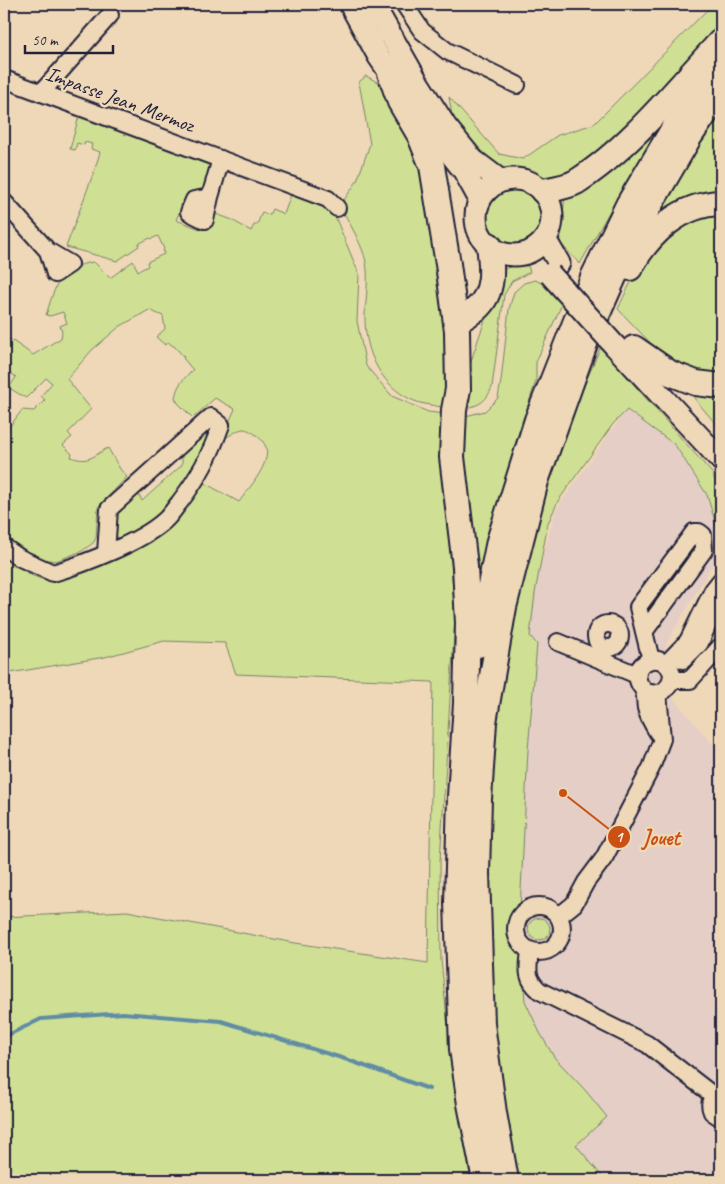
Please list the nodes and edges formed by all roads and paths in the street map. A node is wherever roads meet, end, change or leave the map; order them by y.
1 (350, 4) edge
2 (373, 4) edge
3 (404, 4) edge
4 (110, 15) dead end
5 (721, 40) edge
6 (721, 60) edge
7 (390, 73) junction
8 (4, 79) edge
9 (517, 84) dead end
10 (721, 91) edge
11 (41, 93) junction
12 (221, 159) junction
13 (501, 181) junction
14 (543, 192) junction
15 (210, 197) dead end
16 (480, 200) junction
17 (4, 202) edge
18 (721, 202) edge
19 (337, 208) dead end
20 (545, 239) junction
21 (489, 246) junction
22 (48, 251) dead end
23 (523, 254) junction
24 (554, 269) junction
25 (456, 322) junction
26 (624, 343) junction
27 (721, 386) edge
28 (558, 417) junction
29 (721, 440) edge
30 (721, 460) edge
31 (4, 547) edge
32 (106, 553) junction
33 (721, 580) edge
34 (721, 593) edge
35 (638, 607) junction
36 (644, 632) junction
37 (558, 642) dead end
38 (721, 646) edge
39 (613, 665) junction
40 (665, 669) junction
41 (646, 686) junction
42 (466, 703) junction
43 (559, 916) junction
44 (530, 950) junction
45 (718, 1094) edge
46 (721, 1118) edge
47 (485, 1180) edge
48 (506, 1180) edge

1 - 7 main road
2 - 13 main road
3 - 9 street
4 - 11 street
5 - 14 highway
6 - 42 highway
7 - 16 main road
7 - 25 highway
8 - 11 street, Impasse Jean Mermoz
10 - 28 highway
11 - 12 street, Impasse Jean Mermoz
12 - 15 street
12 - 19 street, Impasse Jean Mermoz
13 - 14 main road
13 - 16 main road
14 - 20 main road
16 - 21 main road
17 - 22 street
18 - 28 highway
20 - 23 main road
20 - 24 main road
21 - 23 main road
21 - 25 highway
23 - 24 main road
24 - 26 main road, bridge
25 - 42 highway
26 - 27 highway
26 - 29 main road
26 - 30 main road
28 - 48 highway
31 - 32 street
32 - 32 street
33 - 40 street
34 - 40 street
35 - 36 street
35 - 36 street
35 - 39 street
36 - 40 street
37 - 39 street
38 - 40 street
39 - 41 street
40 - 41 street
40 - 41 street
41 - 43 street
42 - 47 highway
43 - 44 street
43 - 44 street
44 - 45 street
45 - 46 street

